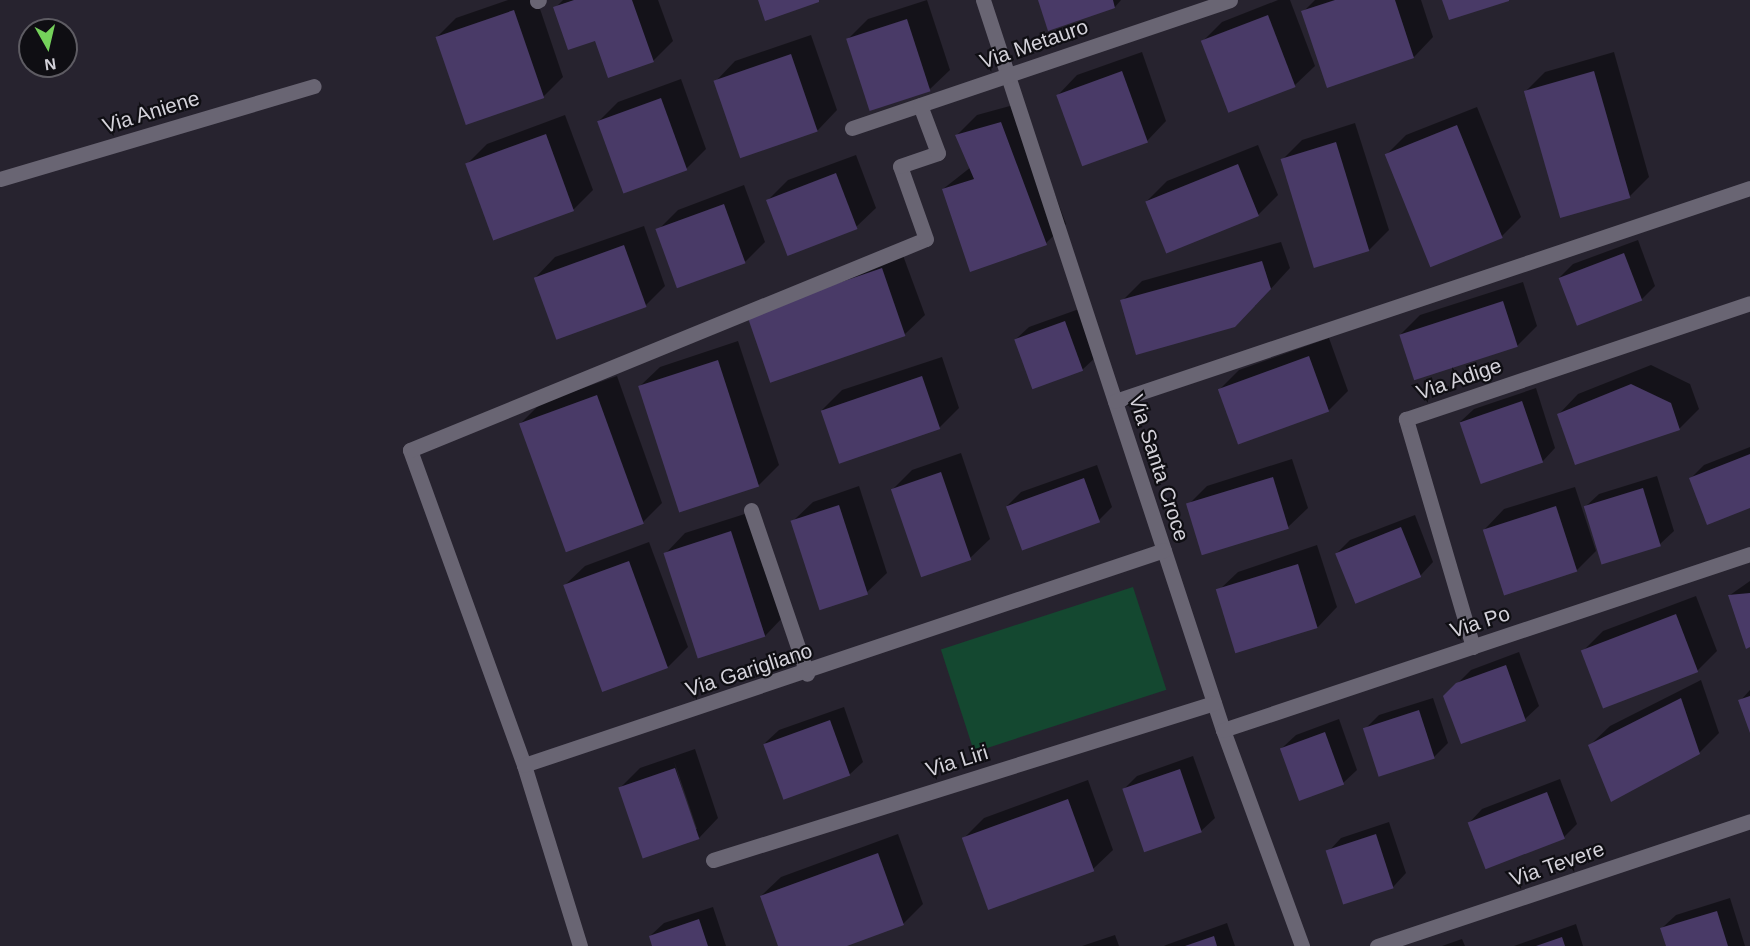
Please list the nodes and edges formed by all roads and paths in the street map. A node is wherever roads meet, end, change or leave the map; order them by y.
1 (983, 0) edge
2 (1230, 0) edge
3 (1007, 75) junction
4 (313, 86) dead end
5 (920, 105) junction
6 (852, 128) dead end
7 (0, 178) edge
8 (1750, 188) edge
9 (1750, 303) edge
10 (1115, 401) junction
11 (751, 510) dead end
12 (1164, 550) junction
13 (1750, 554) edge
14 (1473, 647) junction
15 (807, 674) junction
16 (1214, 703) junction
17 (1223, 730) junction
18 (524, 765) junction
19 (1750, 821) edge
20 (712, 860) dead end
21 (580, 946) edge
22 (1302, 946) edge
23 (1377, 946) edge

1 - 3 street, Via Santa Croce
2 - 3 street, Via Metauro
3 - 5 street, Via Metauro
3 - 10 street, Via Santa Croce
4 - 7 street, Via Aniene
5 - 6 street, Via Metauro
5 - 18 street
8 - 10 street
9 - 14 street, Via Adige
10 - 12 street, Via Santa Croce
11 - 15 street
12 - 15 street, Via Garigliano
12 - 16 street, Via Santa Croce
13 - 14 street, Via Po
14 - 17 street, Via Po
15 - 18 street, Via Garigliano
16 - 17 street, Via Santa Croce
16 - 20 street, Via Liri
17 - 22 street, Via Santa Croce
18 - 21 street
19 - 23 street, Via Tevere

